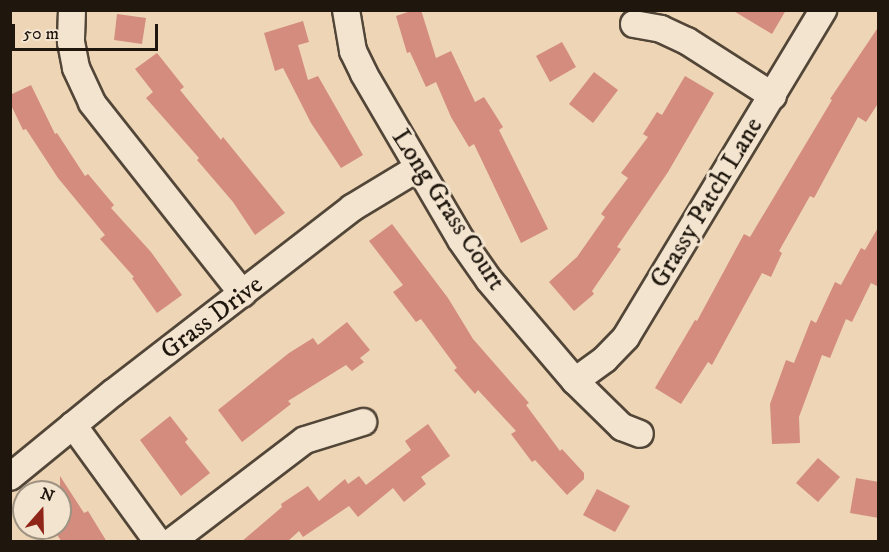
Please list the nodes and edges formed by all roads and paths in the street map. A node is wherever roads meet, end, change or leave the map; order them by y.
1 (72, 10) edge
2 (346, 10) edge
3 (823, 10) edge
4 (634, 24) dead end
5 (773, 96) junction
6 (418, 168) junction
7 (243, 294) junction
8 (574, 381) junction
9 (363, 422) dead end
10 (73, 425) junction
11 (640, 434) dead end
12 (10, 477) edge
13 (158, 542) edge
14 (171, 542) edge

1 - 7 street
2 - 6 street, Long Grass Court
3 - 5 street, Grassy Patch Lane
4 - 5 street
5 - 8 street, Grassy Patch Lane
6 - 7 street, Grass Drive
6 - 8 street, Long Grass Court
7 - 10 street, Grass Drive
8 - 11 street, Long Grass Court
9 - 14 street
10 - 12 street, Grass Drive
10 - 13 street

